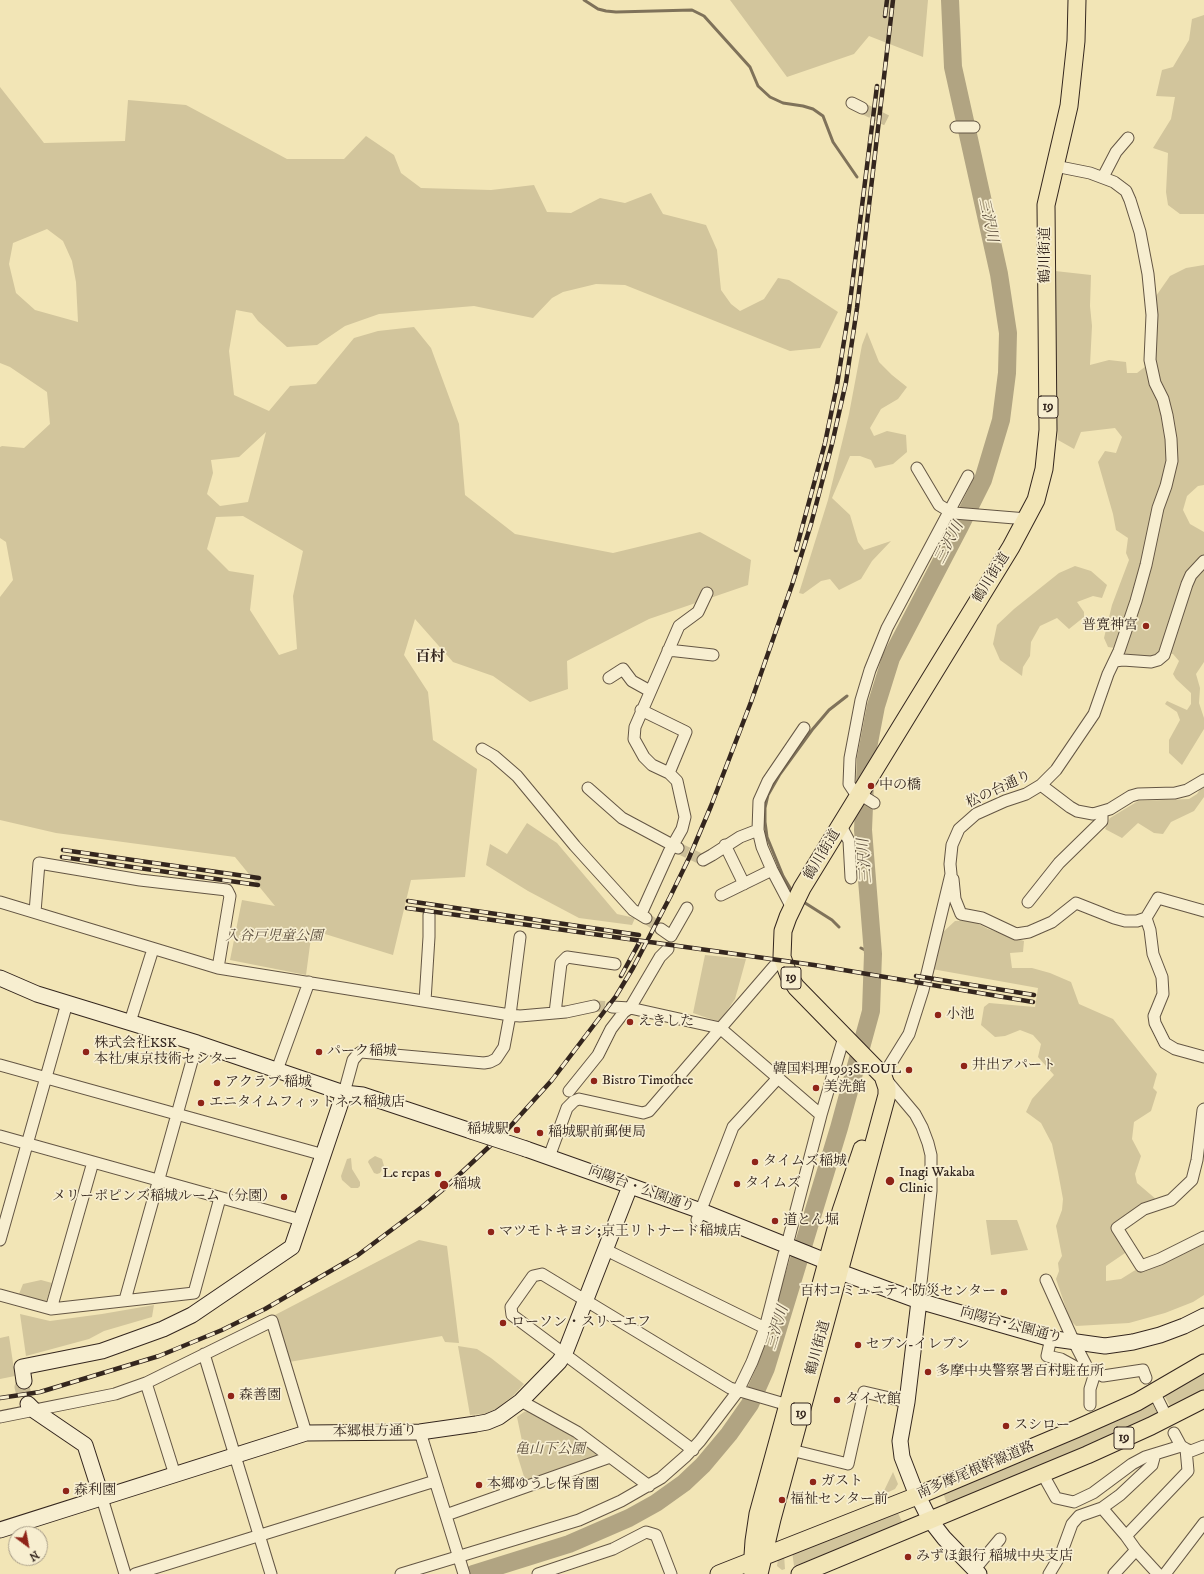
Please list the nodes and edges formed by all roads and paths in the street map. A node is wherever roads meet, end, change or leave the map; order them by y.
1 (1077, 0) edge
2 (956, 127) dead end
3 (974, 127) dead end
4 (1128, 138) dead end
5 (1056, 166) junction
6 (1103, 177) junction
7 (917, 468) dead end
8 (968, 476) dead end
9 (951, 512) junction
10 (1027, 519) junction
11 (1204, 561) edge
12 (707, 593) dead end
13 (668, 650) junction
14 (713, 655) dead end
15 (1115, 661) junction
16 (609, 678) dead end
17 (650, 691) junction
18 (641, 710) junction
19 (804, 728) dead end
20 (482, 748) dead end
21 (669, 773) junction
22 (1204, 780) edge
23 (1041, 785) junction
24 (588, 788) dead end
25 (865, 797) junction
26 (1102, 812) junction
27 (841, 826) junction
28 (758, 830) junction
29 (726, 845) junction
30 (676, 847) junction
31 (703, 860) dead end
32 (772, 870) junction
33 (951, 874) junction
34 (851, 878) dead end
35 (744, 884) junction
36 (721, 895) dead end
37 (796, 900) junction
38 (0, 902) edge
39 (1028, 902) dead end
40 (687, 908) dead end
41 (1204, 911) edge
42 (35, 912) junction
43 (429, 915) dead end
44 (1146, 918) junction
45 (661, 929) tunnel mouth
46 (520, 937) dead end
47 (153, 949) junction
48 (668, 949) dead end
49 (782, 957) junction
50 (615, 964) dead end
51 (218, 968) junction
52 (0, 978) edge
53 (309, 982) junction
54 (425, 1002) junction
55 (68, 1003) junction
56 (594, 1006) tunnel mouth
57 (612, 1007) tunnel mouth
58 (630, 1008) junction
59 (555, 1013) junction
60 (510, 1015) junction
61 (130, 1022) junction
62 (720, 1028) junction
63 (846, 1039) junction
64 (196, 1043) junction
65 (1204, 1057) edge
66 (0, 1065) edge
67 (277, 1070) junction
68 (883, 1076) junction
69 (47, 1077) junction
70 (778, 1078) junction
71 (569, 1091) dead end
72 (344, 1093) junction
73 (1204, 1109) edge
74 (177, 1113) junction
75 (821, 1115) junction
76 (0, 1136) edge
77 (1201, 1142) edge
78 (27, 1144) junction
79 (523, 1153) junction
80 (324, 1155) junction
81 (549, 1157) junction
82 (93, 1162) junction
83 (158, 1180) junction
84 (627, 1194) junction
85 (220, 1198) junction
86 (699, 1215) junction
87 (301, 1220) junction
88 (1204, 1237) edge
89 (0, 1240) edge
90 (606, 1250) junction
91 (789, 1251) junction
92 (831, 1268) junction
93 (1046, 1280) dead end
94 (0, 1295) edge
95 (125, 1300) junction
96 (586, 1300) junction
97 (919, 1301) junction
98 (1204, 1307) edge
99 (51, 1309) junction
100 (1204, 1316) edge
101 (765, 1328) junction
102 (1051, 1338) junction
103 (1074, 1342) junction
104 (1091, 1343) junction
105 (204, 1354) junction
106 (565, 1354) junction
107 (1204, 1363) edge
108 (1085, 1365) junction
109 (1095, 1373) junction
110 (1146, 1378) dead end
111 (24, 1381) tunnel mouth
112 (146, 1383) junction
113 (741, 1391) junction
114 (1157, 1398) dead end
115 (1204, 1399) edge
116 (521, 1401) junction
117 (907, 1402) junction
118 (788, 1405) junction
119 (1090, 1405) dead end
120 (32, 1407) junction
121 (1164, 1412) dead end
122 (0, 1417) edge
123 (420, 1432) junction
124 (1174, 1433) dead end
125 (306, 1434) junction
126 (1204, 1446) edge
127 (1183, 1447) junction
128 (693, 1450) junction
129 (791, 1450) junction
130 (1155, 1454) junction
131 (235, 1456) junction
132 (610, 1457) junction
133 (1042, 1473) junction
134 (175, 1475) junction
135 (435, 1481) junction
136 (649, 1486) junction
137 (918, 1496) junction
138 (102, 1498) junction
139 (1102, 1508) junction
140 (446, 1515) junction
141 (930, 1520) junction
142 (1204, 1523) edge
143 (0, 1530) edge
144 (259, 1535) junction
145 (1126, 1536) junction
146 (1000, 1539) dead end
147 (1136, 1550) junction
148 (462, 1565) edge
149 (757, 1567) edge
150 (977, 1572) edge
151 (125, 1574) edge
152 (135, 1574) edge
153 (271, 1574) edge
154 (401, 1574) edge
155 (538, 1574) edge
156 (671, 1574) edge
157 (719, 1574) edge
158 (800, 1574) edge
159 (1049, 1574) edge
160 (1114, 1574) edge
161 (1158, 1574) edge
162 (1166, 1574) edge

1 - 5 main road, 鶴川街道 / 19
2 - 3 street
4 - 6 street
5 - 6 street
5 - 10 main road, 鶴川街道 / 19
6 - 15 street
7 - 9 street
8 - 9 street
9 - 10 street
9 - 25 street
10 - 25 main road, 鶴川街道 / 19
11 - 15 street
12 - 13 street
13 - 14 street
13 - 17 street
15 - 23 street
16 - 17 street
17 - 18 street
18 - 21 street
18 - 21 street
19 - 28 street
20 - 30 street
21 - 30 street
22 - 26 street, 松の台通り
23 - 26 street, 松の台通り
23 - 33 street, 松の台通り
24 - 30 street
25 - 27 main road, 鶴川街道 / 19
26 - 39 street
27 - 34 street
27 - 37 main road, 鶴川街道 / 19
28 - 29 street
28 - 32 street
29 - 31 street
29 - 35 street
32 - 35 street
32 - 37 street
33 - 44 street
33 - 68 street, 松の台通り
35 - 36 street
37 - 49 main road, 鶴川街道 / 19
38 - 42 street
40 - 45 street
41 - 44 street
42 - 47 street
42 - 51 street
43 - 54 street
44 - 65 street
46 - 60 street
47 - 51 street
47 - 61 street
48 - 58 street
49 - 62 street
49 - 63 main road, 鶴川街道 / 19
50 - 59 street
51 - 53 street
52 - 55 street, 向陽台・公園通り
53 - 54 street
53 - 67 street
54 - 60 street
55 - 61 street, 向陽台・公園通り
55 - 69 street
56 - 59 street
57 - 58 street
58 - 62 street
58 - 71 street
59 - 60 street
60 - 72 street
61 - 64 street, 向陽台・公園通り
62 - 70 street
62 - 81 street
63 - 68 main road, 鶴川街道 / 19
63 - 75 street
64 - 67 street, 向陽台・公園通り
64 - 74 street
66 - 69 street
67 - 72 street, 向陽台・公園通り
68 - 92 main road, 鶴川街道 / 19
68 - 97 street
69 - 74 street
69 - 78 street
70 - 75 street
70 - 86 street
72 - 79 street, 向陽台・公園通り
72 - 80 street
73 - 77 street
74 - 80 street
74 - 83 street
75 - 91 street
76 - 78 street
77 - 88 street
78 - 82 street
78 - 89 street
79 - 81 street, 向陽台・公園通り
79 - 84 street, 向陽台・公園通り
80 - 87 street
81 - 86 street, 向陽台・公園通り
82 - 83 street
82 - 99 street
83 - 85 street
83 - 95 street
84 - 86 street, 向陽台・公園通り
84 - 90 street, 本郷根方通り
85 - 87 street
85 - 95 street
86 - 91 street, 向陽台・公園通り
87 - 111 street
90 - 96 street, 本郷根方通り
90 - 101 street
91 - 92 street, 向陽台・公園通り
91 - 101 street
92 - 97 street, 向陽台･公園通り
92 - 118 main road, 鶴川街道 / 19
92 - 129 main road, 鶴川街道 / 19
93 - 103 street
94 - 99 street
95 - 99 street
96 - 106 street, 本郷根方通り
96 - 106 street
96 - 113 street
97 - 102 street, 向陽台･公園通り
97 - 117 street
98 - 104 street, 向陽台･公園通り
100 - 104 street, 向陽台･公園通り
101 - 113 street
102 - 103 street, 向陽台･公園通り
102 - 108 street
103 - 104 street, 向陽台･公園通り
103 - 108 street
105 - 112 street
105 - 125 street
105 - 131 street
106 - 116 street, 本郷根方通り
106 - 128 street
107 - 137 main road, 南多摩尾根幹線道路 / 19
108 - 109 street
109 - 110 street
109 - 119 street
112 - 120 street
112 - 134 street
113 - 118 street
113 - 128 street
114 - 121 street
115 - 133 main road, 南多摩尾根幹線道路 / 19
116 - 123 street, 本郷根方通り
116 - 132 street
117 - 129 street
117 - 137 street
118 - 149 main road, 鶴川街道 / 19
120 - 122 street
120 - 138 street
123 - 125 street, 本郷根方通り
123 - 135 street
124 - 127 street
125 - 131 street, 本郷根方通り
126 - 127 street
127 - 130 street
127 - 145 street
128 - 136 street
129 - 149 main road, 鶴川街道 / 19
130 - 133 street
130 - 139 street
131 - 134 street, 本郷根方通り
131 - 144 street
132 - 136 street
132 - 140 street
133 - 141 main road, 南多摩尾根幹線道路 / 19
134 - 138 street, 本郷根方通り
135 - 140 street
135 - 144 street
136 - 148 street
137 - 141 street
137 - 149 main road, 南多摩尾根幹線道路 / 19
138 - 143 street, 本郷根方通り
138 - 151 street
139 - 145 street
139 - 159 street
140 - 148 street
141 - 150 street
141 - 158 main road, 南多摩尾根幹線道路 / 19
142 - 162 street
144 - 152 street
144 - 153 street
145 - 147 street
146 - 150 street
147 - 160 street
147 - 161 street
148 - 154 street
149 - 157 main road, 19
155 - 156 street

